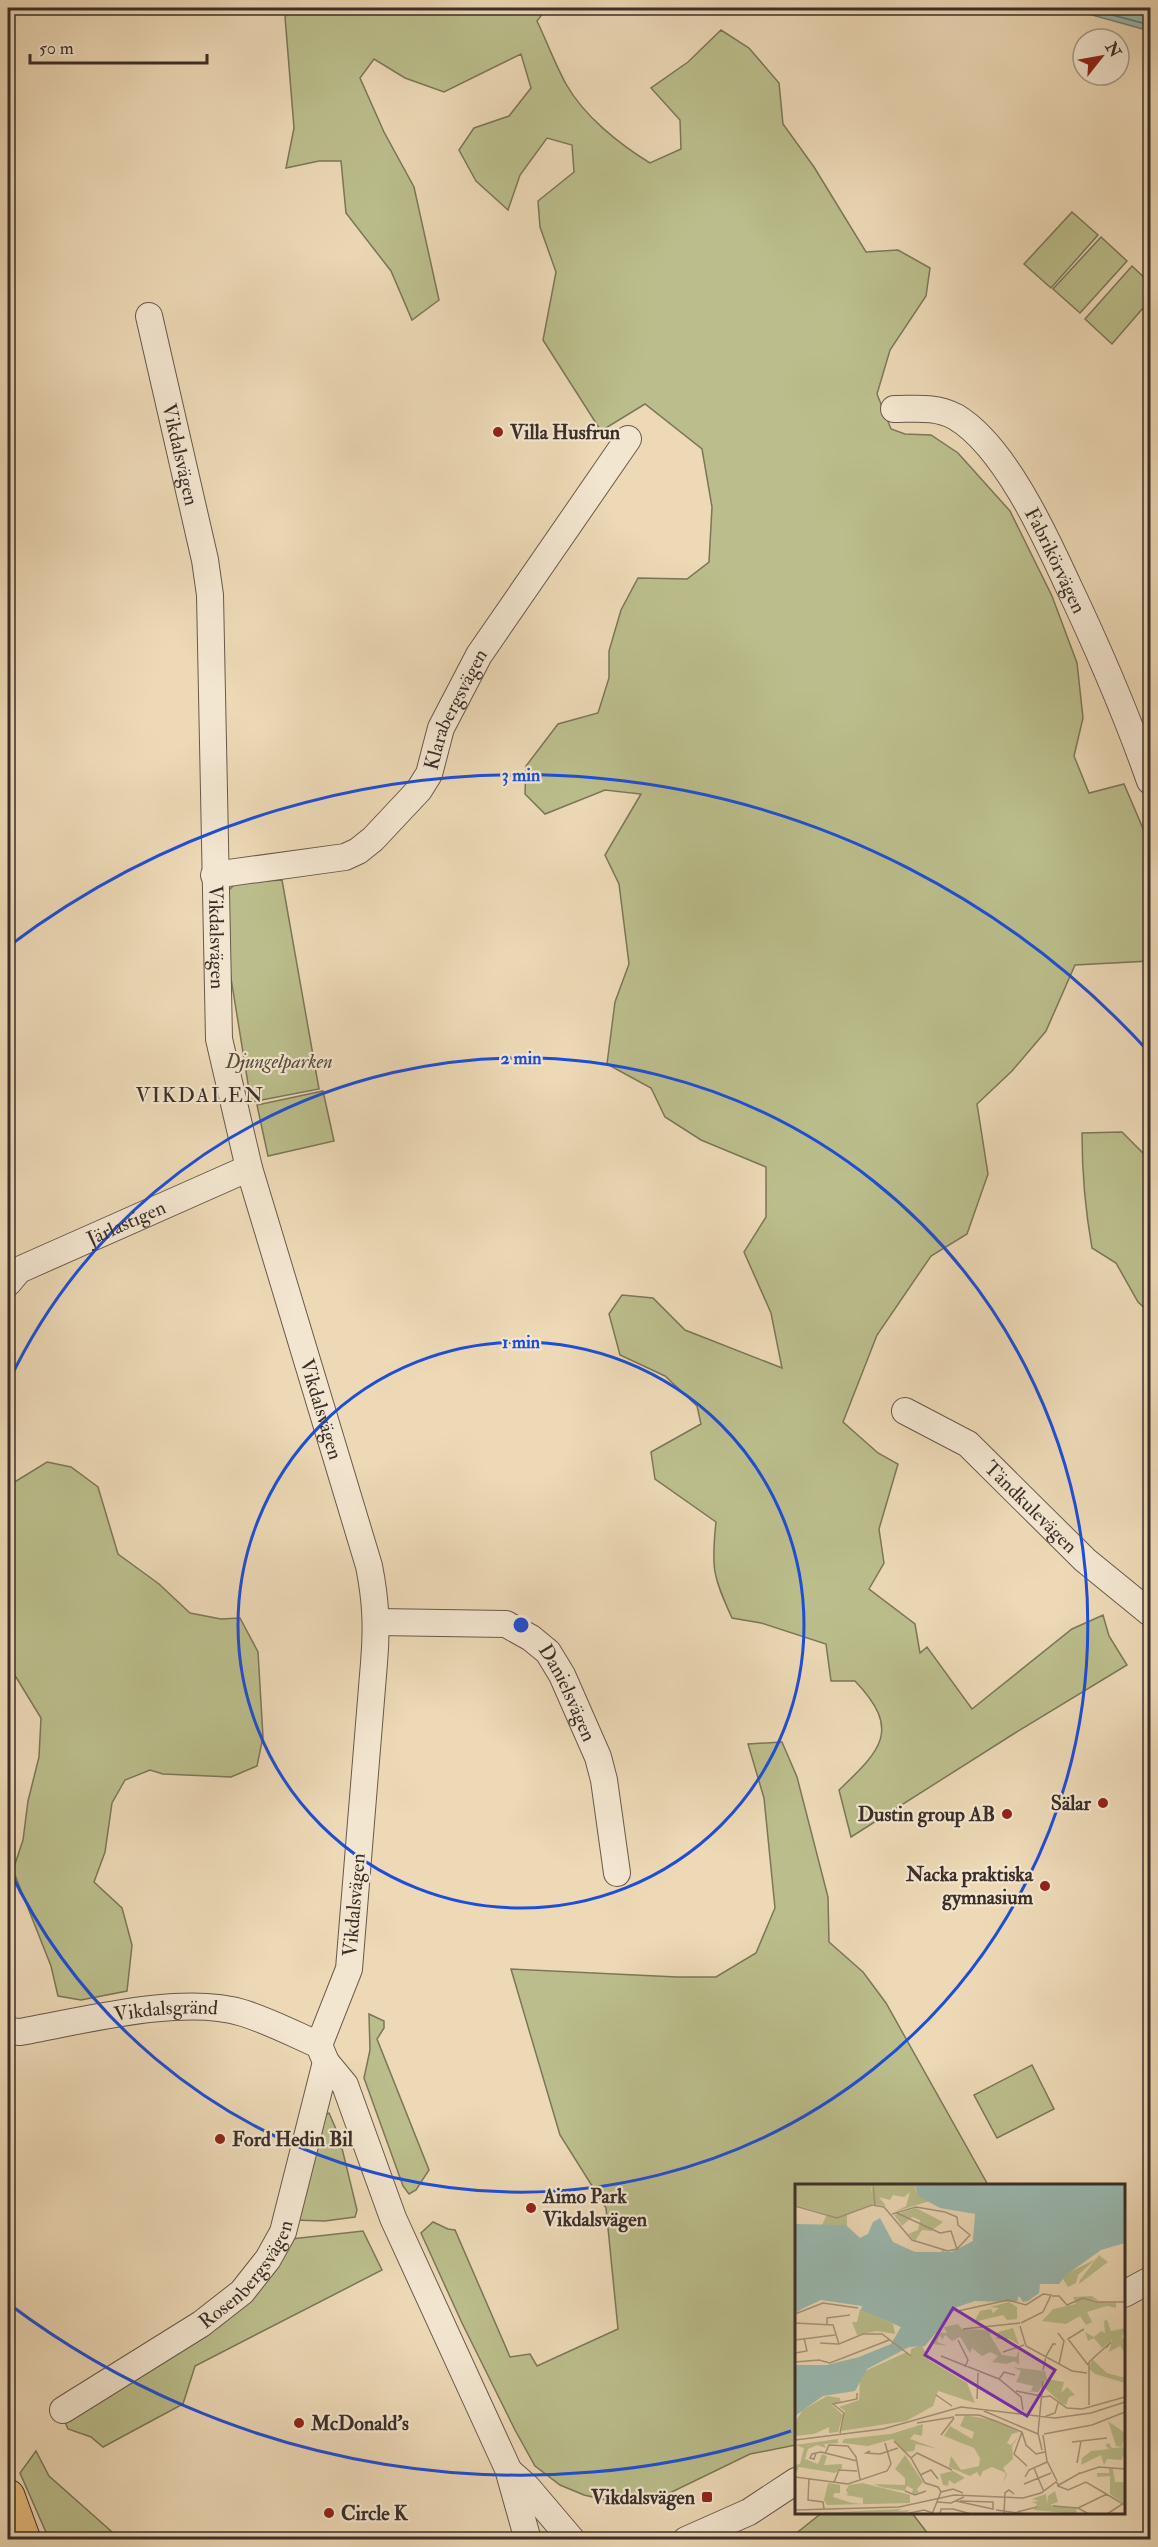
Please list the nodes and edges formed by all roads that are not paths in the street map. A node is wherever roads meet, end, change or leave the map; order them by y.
1 (149, 316) dead end
2 (894, 409) dead end
3 (628, 439) dead end
4 (1150, 781) edge
5 (214, 875) junction
6 (249, 1168) junction
7 (8, 1283) edge
8 (905, 1411) dead end
9 (1150, 1613) edge
10 (377, 1622) junction
11 (617, 1873) dead end
12 (8, 2031) edge
13 (323, 2054) junction
14 (1150, 2280) edge
15 (1125, 2293) edge
16 (63, 2410) dead end
17 (508, 2469) junction
18 (795, 2482) edge
19 (8, 2496) edge
20 (749, 2512) junction
21 (24, 2540) edge
22 (528, 2540) edge
23 (572, 2540) edge
24 (686, 2540) edge
25 (719, 2540) edge

1 - 5 street, Vikdalsvägen
2 - 4 street, Fabrikörvägen
3 - 5 street, Klarabergsvägen
5 - 6 street, Vikdalsvägen
6 - 7 street, Järlastigen
6 - 10 street, Vikdalsvägen
8 - 9 street, Tändkulevägen
10 - 11 street, Danielsvägen
10 - 13 street, Vikdalsvägen
12 - 13 street, Vikdalsgränd
13 - 16 street, Rosenbergsvägen
13 - 17 street
14 - 15 street
17 - 22 street
17 - 23 street
18 - 20 street
19 - 21 highway
20 - 24 street
20 - 25 street

